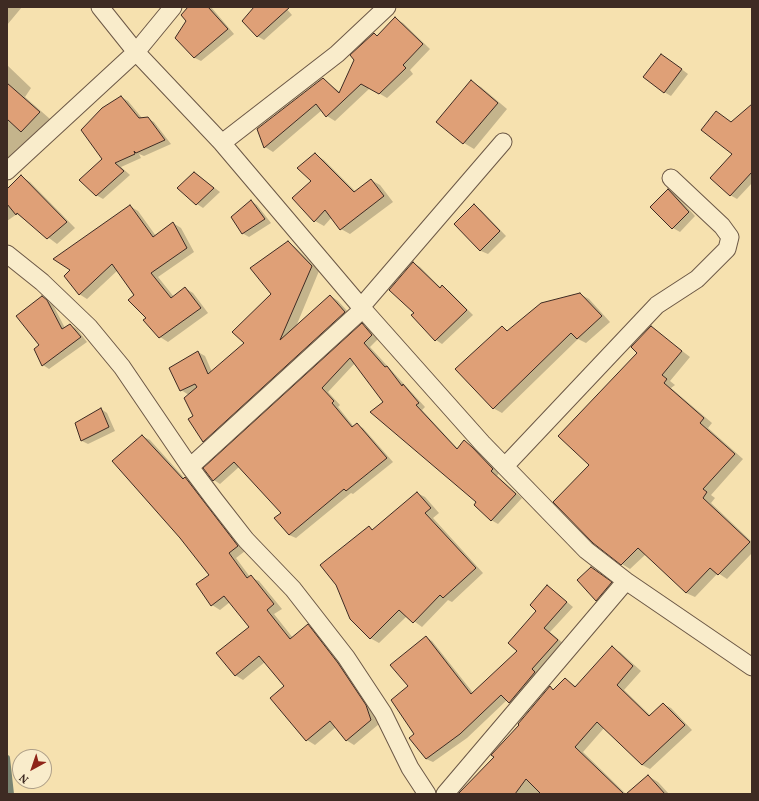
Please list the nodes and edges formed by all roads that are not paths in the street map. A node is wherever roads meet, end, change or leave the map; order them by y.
1 (100, 7) edge
2 (173, 7) edge
3 (387, 7) edge
4 (136, 52) junction
5 (503, 142) dead end
6 (222, 143) junction
7 (7, 171) edge
8 (671, 178) dead end
9 (7, 254) edge
10 (362, 308) junction
11 (506, 465) junction
12 (190, 466) junction
13 (626, 581) junction
14 (752, 667) edge
15 (427, 794) edge
16 (445, 794) edge

1 - 4 street
2 - 4 street
3 - 6 street
4 - 6 street
4 - 7 street
5 - 10 street
6 - 10 street
8 - 11 street
9 - 12 street
10 - 11 street
10 - 12 street
11 - 13 street
12 - 15 street
13 - 14 street
13 - 16 street

